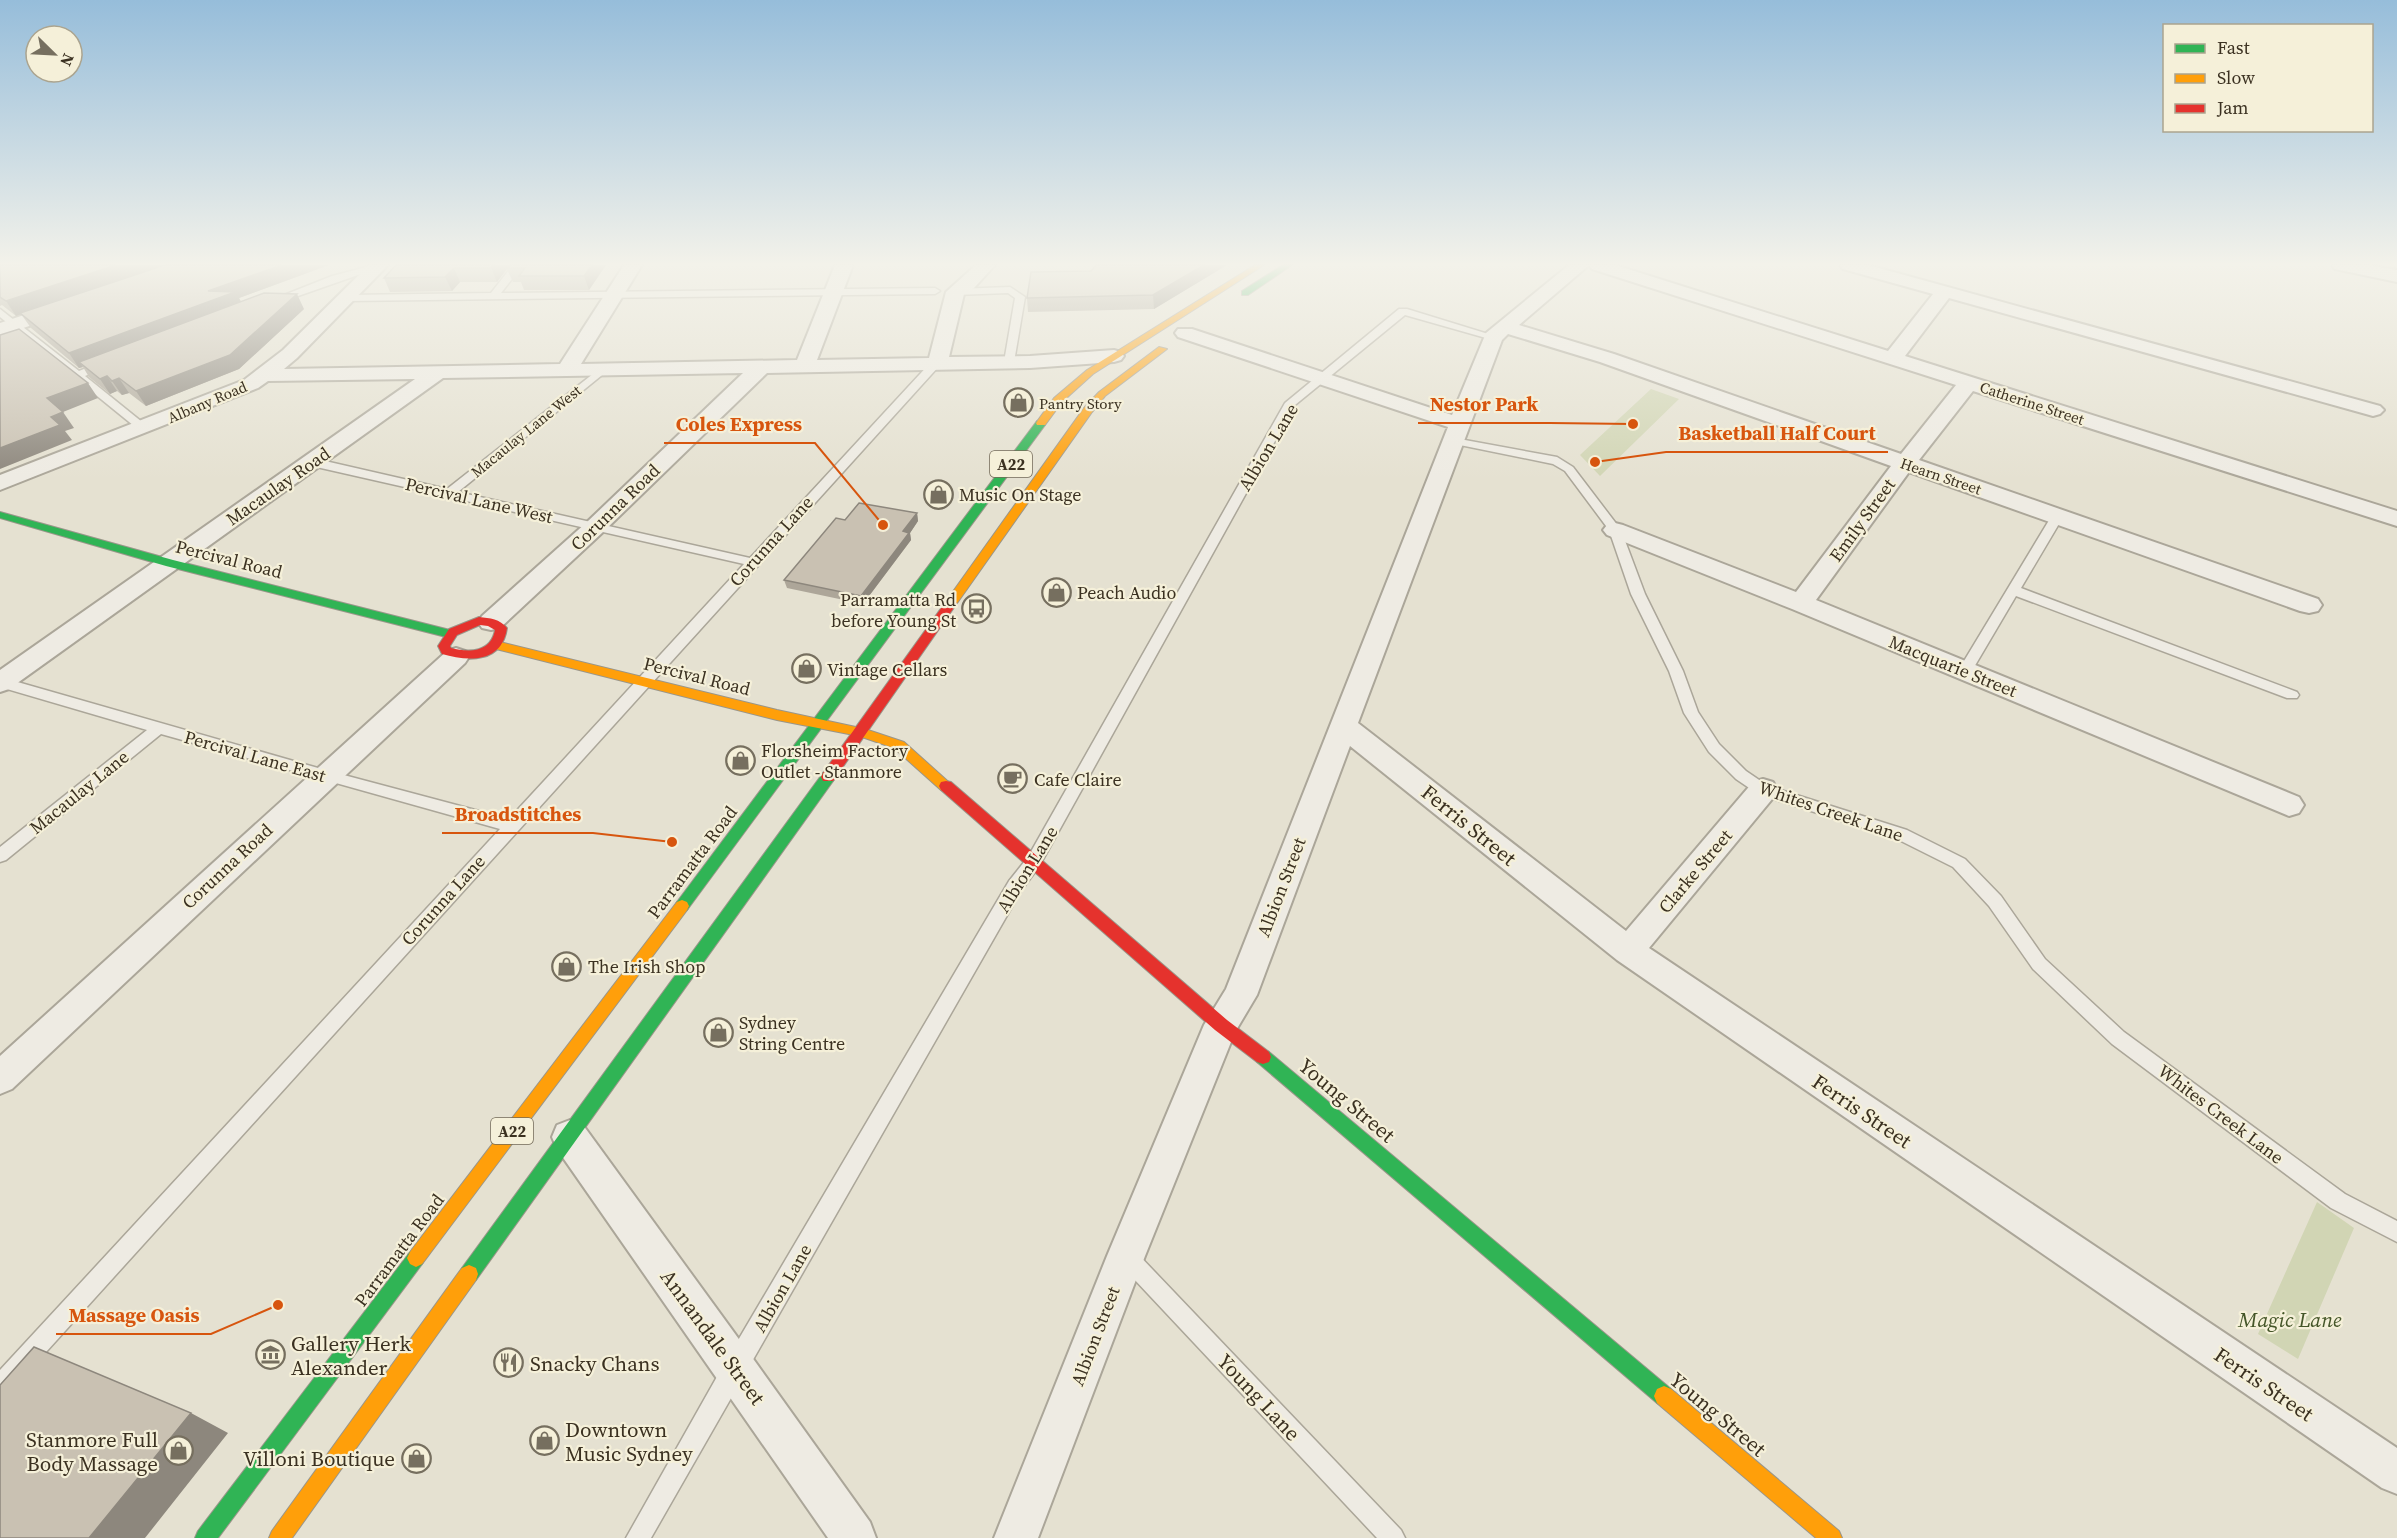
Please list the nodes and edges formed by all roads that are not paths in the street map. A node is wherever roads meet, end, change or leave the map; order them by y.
1 (22, 337) edge
2 (308, 337) edge
3 (587, 337) edge
4 (816, 337) edge
5 (945, 337) edge
6 (1013, 337) edge
7 (1145, 337) edge
8 (1180, 337) edge
9 (1197, 337) edge
10 (1370, 337) edge
11 (1496, 337) edge
12 (1518, 337) edge
13 (1826, 337) edge
14 (1909, 337) edge
15 (2110, 337) edge
16 (1114, 356) junction
17 (1893, 358) junction
18 (111, 362) edge
19 (1009, 362) junction
20 (1030, 362) junction
21 (936, 363) junction
22 (805, 364) junction
23 (763, 365) junction
24 (567, 369) junction
25 (603, 369) junction
26 (438, 372) junction
27 (78, 375) junction
28 (265, 375) junction
29 (1320, 377) junction
30 (1969, 382) junction
31 (1072, 386) junction
32 (2373, 410) dead end
33 (143, 428) junction
34 (1457, 432) junction
35 (312, 462) junction
36 (1904, 464) junction
37 (0, 483) edge
38 (449, 493) junction
39 (0, 515) edge
40 (2057, 517) junction
41 (2397, 519) edge
42 (595, 526) junction
43 (1614, 530) junction
44 (170, 562) junction
45 (752, 562) junction
46 (2013, 590) junction
47 (1801, 603) junction
48 (2309, 605) dead end
49 (490, 622) junction
50 (453, 645) junction
51 (496, 645) junction
52 (1965, 671) junction
53 (644, 681) junction
54 (0, 683) edge
55 (2292, 695) dead end
56 (819, 724) junction
57 (1344, 726) junction
58 (159, 728) junction
59 (860, 732) junction
60 (325, 776) junction
61 (1763, 790) junction
62 (2289, 805) dead end
63 (511, 826) junction
64 (0, 856) edge
65 (1034, 861) junction
66 (1628, 951) junction
67 (1221, 1025) junction
68 (0, 1078) edge
69 (570, 1137) junction
70 (2397, 1232) edge
71 (1126, 1256) junction
72 (735, 1366) junction
73 (0, 1386) edge
74 (2397, 1473) edge
75 (205, 1538) edge
76 (279, 1538) edge
77 (639, 1538) edge
78 (855, 1538) edge
79 (1017, 1538) edge
80 (1393, 1538) edge
81 (1832, 1538) edge

1 - 27 lane
2 - 28 street, Albany Road
3 - 24 street
4 - 22 street
5 - 21 street
6 - 19 lane
7 - 16 main road, Parramatta Road / A22
8 - 59 main road, A22
9 - 29 street
10 - 29 lane, Albion Lane
11 - 34 street, Albion Street
12 - 36 street, Hearn Street
13 - 17 street, Catherine Street
14 - 17 street
15 - 32 street
16 - 20 street
16 - 31 main road, Parramatta Road / A22
17 - 30 street, Catherine Street
18 - 27 lane
19 - 20 street
19 - 21 street
20 - 31 street
21 - 22 street
21 - 45 lane, Corunna Lane
22 - 23 street
23 - 25 street
23 - 42 street, Corunna Road
24 - 25 street
24 - 26 street
25 - 38 lane, Macaulay Lane West
26 - 28 street
26 - 35 street, Macaulay Road
27 - 33 lane
28 - 33 street, Albany Road
29 - 34 street
29 - 65 lane, Albion Lane
30 - 36 street, Emily Street
30 - 41 street, Catherine Street
31 - 56 main road, Parramatta Road / A22
33 - 37 street, Albany Road
34 - 43 lane, Whites Creek Lane
34 - 57 street, Albion Street
35 - 38 lane, Percival Lane West
35 - 44 street, Macaulay Road
36 - 40 street, Hearn Street
36 - 47 street, Emily Street
38 - 42 lane, Percival Lane West
39 - 44 main road, Percival Road
40 - 46 lane
40 - 48 street, Hearn Street
42 - 45 lane, Percival Lane West
42 - 49 street, Corunna Road
43 - 47 street, Macquarie Street
43 - 61 lane, Whites Creek Lane
44 - 50 main road, Percival Road
44 - 54 street, Macaulay Road
45 - 53 lane, Corunna Lane
46 - 52 lane
46 - 55 lane
47 - 52 street, Macquarie Street
49 - 50 main road
49 - 51 main road
50 - 51 main road
50 - 60 street, Corunna Road
51 - 53 main road, Percival Road
52 - 62 street, Macquarie Street
53 - 56 main road, Percival Road
53 - 63 lane, Corunna Lane
54 - 58 lane, Percival Lane East
56 - 59 main road, Young Street
56 - 75 main road, Parramatta Road / A22
57 - 66 street, Ferris Street
57 - 67 street, Albion Street
58 - 60 lane, Percival Lane East
58 - 64 lane, Macaulay Lane
59 - 65 main road, Young Street
59 - 69 main road, A22
60 - 63 lane, Percival Lane East
60 - 68 street, Corunna Road
61 - 66 street, Clarke Street
61 - 70 lane, Whites Creek Lane
63 - 73 lane, Corunna Lane
65 - 67 main road, Young Street
65 - 72 lane, Albion Lane
66 - 74 street, Ferris Street
67 - 71 street, Albion Street
67 - 81 main road, Young Street
69 - 72 street, Annandale Street
69 - 76 main road, A22
71 - 79 street, Albion Street
71 - 80 lane, Young Lane
72 - 77 lane, Albion Lane
72 - 78 street, Annandale Street

